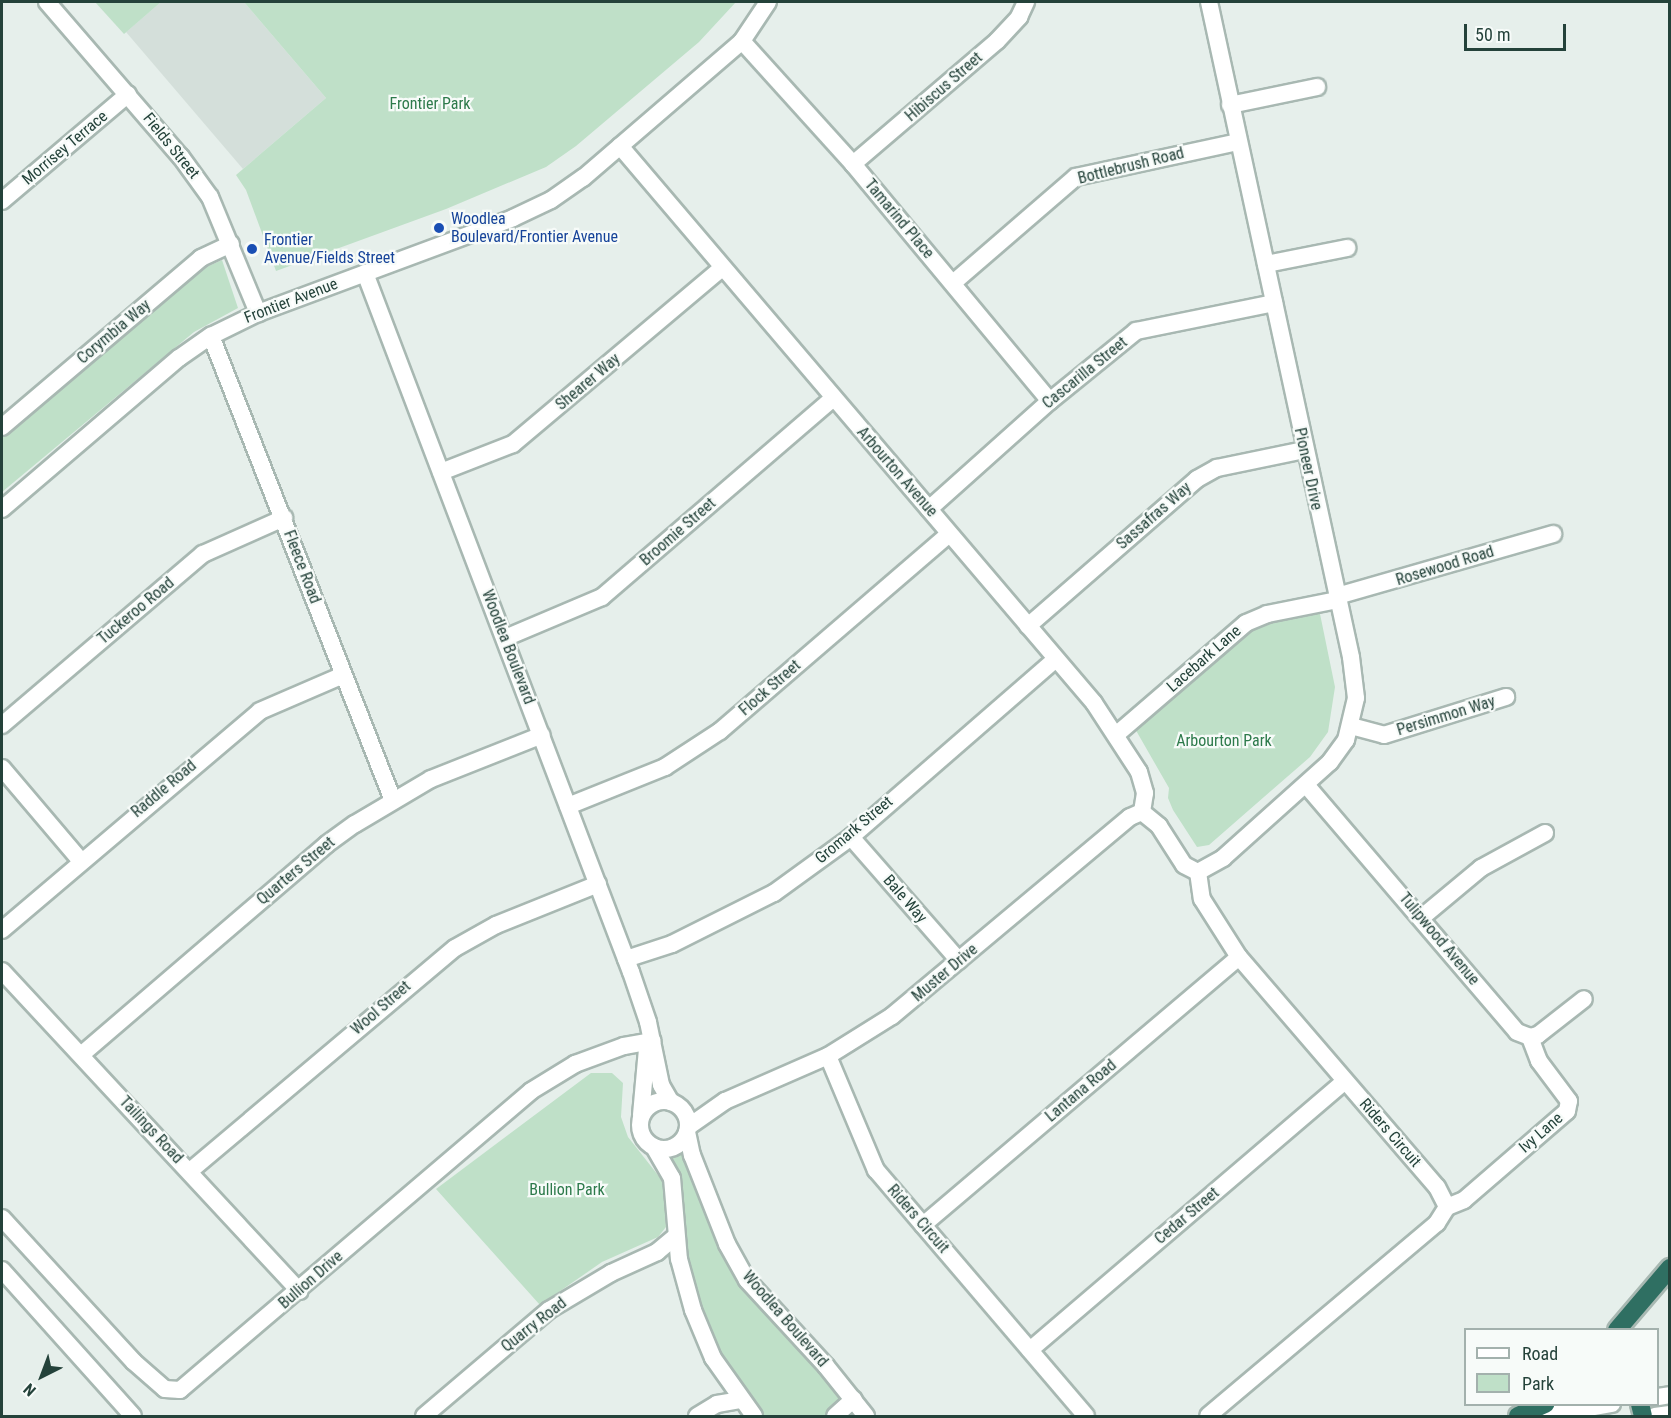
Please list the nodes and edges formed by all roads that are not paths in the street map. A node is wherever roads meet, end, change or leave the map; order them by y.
1 (47, 2) edge
2 (768, 2) edge
3 (1026, 2) edge
4 (1209, 2) edge
5 (742, 41) junction
6 (1317, 87) dead end
7 (128, 94) junction
8 (1230, 105) junction
9 (1238, 142) junction
10 (620, 146) junction
11 (853, 164) junction
12 (2, 201) edge
13 (231, 244) junction
14 (1347, 248) dead end
15 (1266, 264) junction
16 (721, 269) junction
17 (364, 273) junction
18 (953, 283) junction
19 (1274, 303) junction
20 (258, 313) junction
21 (211, 336) junction
22 (833, 398) junction
23 (1050, 401) junction
24 (2, 427) edge
25 (1304, 450) junction
26 (441, 472) junction
27 (2, 509) edge
28 (929, 509) junction
29 (284, 518) junction
30 (950, 534) junction
31 (1553, 534) dead end
32 (1337, 598) junction
33 (1028, 626) junction
34 (505, 638) junction
35 (1056, 659) junction
36 (343, 675) junction
37 (1506, 697) dead end
38 (2, 725) edge
39 (1351, 726) junction
40 (1117, 734) junction
41 (542, 735) junction
42 (2, 768) edge
43 (1306, 786) junction
44 (393, 800) junction
45 (568, 806) junction
46 (1142, 812) junction
47 (1545, 833) dead end
48 (851, 837) junction
49 (80, 860) junction
50 (1198, 872) junction
51 (598, 884) junction
52 (1421, 918) junction
53 (2, 930) edge
54 (1239, 957) junction
55 (626, 959) junction
56 (959, 961) junction
57 (2, 971) edge
58 (1584, 999) dead end
59 (1530, 1037) junction
60 (650, 1041) junction
61 (81, 1055) junction
62 (828, 1056) junction
63 (1345, 1081) junction
64 (725, 1101) junction
65 (675, 1104) junction
66 (640, 1119) junction
67 (687, 1129) junction
68 (654, 1147) junction
69 (190, 1171) junction
70 (1447, 1208) junction
71 (2, 1218) edge
72 (923, 1225) junction
73 (676, 1236) junction
74 (657, 1252) junction
75 (679, 1259) junction
76 (2, 1270) edge
77 (1668, 1270) edge
78 (2, 1284) edge
79 (299, 1291) junction
80 (41, 1313) junction
81 (1618, 1328) edge
82 (1635, 1328) edge
83 (1030, 1350) junction
84 (730, 1386) junction
85 (854, 1399) junction
86 (740, 1400) junction
87 (1540, 1406) edge
88 (1600, 1406) edge
89 (707, 1412) edge
90 (1670, 1414) edge
91 (133, 1416) edge
92 (424, 1416) edge
93 (754, 1416) edge
94 (835, 1416) edge
95 (866, 1416) edge
96 (1086, 1416) edge
97 (1208, 1416) edge
98 (1518, 1416) edge
99 (1543, 1416) edge
100 (1655, 1416) edge

1 - 7 street, Fields Street
2 - 5 street, Frontier Avenue
3 - 11 street, Hibiscus Street
4 - 8 street, Pioneer Drive
5 - 10 street, Frontier Avenue
5 - 11 street, Tamarind Place
6 - 8 street
7 - 12 street, Morrisey Terrace
7 - 13 street, Fields Street
8 - 9 street, Pioneer Drive
9 - 15 street, Pioneer Drive
9 - 18 street, Bottlebrush Road
10 - 16 street, Arbourton Avenue
10 - 17 street, Frontier Avenue
11 - 18 street, Tamarind Place
13 - 20 street, Fields Street
13 - 24 street, Corymbia Way
14 - 15 street
15 - 19 street, Pioneer Drive
16 - 22 street, Arbourton Avenue
16 - 26 street, Shearer Way
17 - 20 street, Frontier Avenue
17 - 26 street, Woodlea Boulevard
18 - 23 street, Tamarind Place
19 - 23 street, Cascarilla Street
19 - 25 street, Pioneer Drive
20 - 21 street, Frontier Avenue
21 - 27 street, Frontier Avenue
21 - 29 street, Fleece Road
22 - 28 street, Arbourton Avenue
22 - 34 street, Broomie Street
23 - 28 street, Cascarilla Street
25 - 32 street, Pioneer Drive
25 - 33 street, Sassafras Way
26 - 34 street, Woodlea Boulevard
28 - 30 street, Arbourton Avenue
29 - 36 street, Fleece Road
29 - 38 street, Tuckeroo Road
30 - 33 street, Arbourton Avenue
30 - 45 street, Flock Street
31 - 32 street, Rosewood Road
32 - 39 street, Pioneer Drive
32 - 40 street, Lacebark Lane
33 - 35 street, Arbourton Avenue
34 - 41 street, Woodlea Boulevard
35 - 40 street, Arbourton Avenue
35 - 48 street, Gromark Street
36 - 44 street, Fleece Road
36 - 49 street, Raddle Road
37 - 39 street, Persimmon Way
39 - 43 street, Pioneer Drive
40 - 46 street, Arbourton Avenue
41 - 44 street, Quarters Street
41 - 45 street, Woodlea Boulevard
42 - 49 street
43 - 50 street, Pioneer Drive
43 - 52 street, Tulipwood Avenue
44 - 61 street, Quarters Street
45 - 51 street, Woodlea Boulevard
46 - 50 street
46 - 56 street, Muster Drive
47 - 52 street
48 - 55 street, Gromark Street
48 - 56 street, Bale Way
49 - 53 street, Raddle Road
50 - 54 street, Riders Circuit
51 - 55 street, Woodlea Boulevard
51 - 69 street, Wool Street
52 - 59 street, Tulipwood Avenue
54 - 63 street, Riders Circuit
54 - 72 street, Lantana Road
55 - 60 street, Woodlea Boulevard
56 - 62 street, Muster Drive
57 - 61 street, Tailings Road
58 - 59 street
59 - 70 street, Ivy Lane
60 - 65 street, Woodlea Boulevard
60 - 66 street, Woodlea Boulevard
60 - 79 street, Bullion Drive
61 - 69 street, Tailings Road
62 - 64 street, Muster Drive
62 - 72 street, Riders Circuit
63 - 70 street, Riders Circuit
63 - 83 street, Cedar Street
64 - 65 street, Muster Drive
64 - 67 street, Muster Drive
65 - 66 street
65 - 67 street
66 - 68 street
67 - 68 street
67 - 85 street, Woodlea Boulevard
68 - 73 street
69 - 79 street, Tailings Road
70 - 97 street
71 - 79 street, Bullion Drive
72 - 83 street, Riders Circuit
73 - 74 street, Quarry Road
73 - 75 street
74 - 75 street
74 - 92 street, Quarry Road
75 - 84 street
76 - 80 street
77 - 81 highway
77 - 82 highway
78 - 80 street
80 - 91 street
83 - 96 street, Riders Circuit
84 - 86 street
84 - 89 street
85 - 94 street
85 - 95 street, Woodlea Boulevard
86 - 89 street
86 - 93 street
87 - 98 highway
88 - 99 street
90 - 100 street

